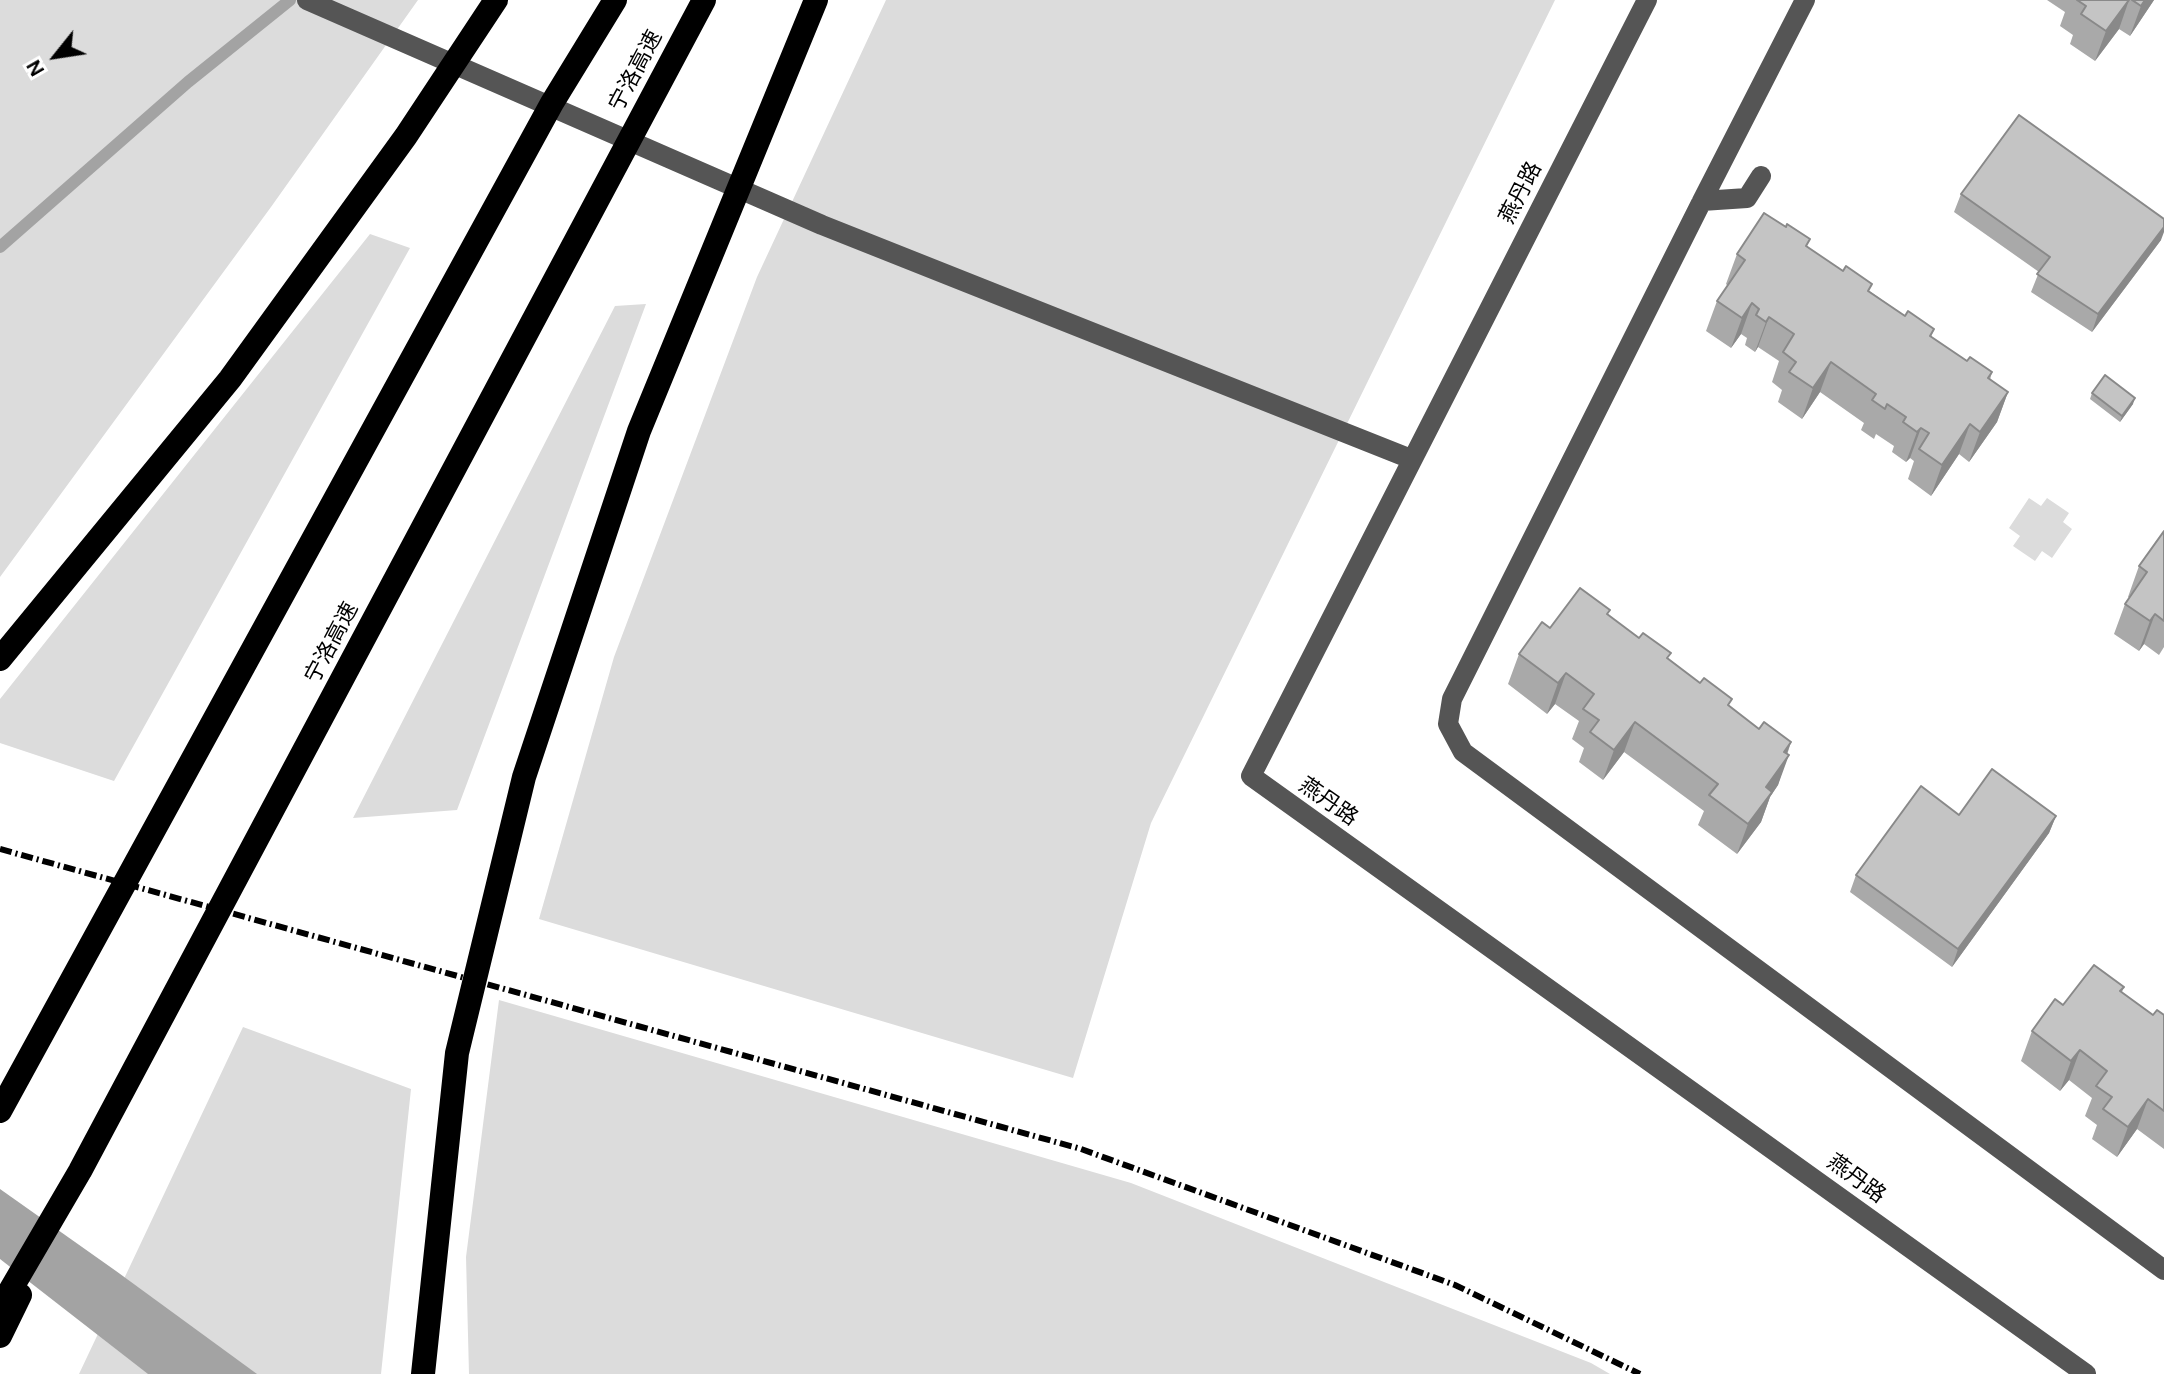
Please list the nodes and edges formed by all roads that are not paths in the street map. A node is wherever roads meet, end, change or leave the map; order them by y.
1 (307, 0) edge
2 (496, 0) edge
3 (615, 0) edge
4 (704, 0) edge
5 (816, 0) edge
6 (1647, 0) edge
7 (1805, 0) edge
8 (1761, 176) dead end
9 (1702, 201) junction
10 (1411, 459) junction
11 (0, 659) edge
12 (0, 1111) edge
13 (80, 1171) junction
14 (2164, 1270) edge
15 (0, 1308) edge
16 (0, 1336) edge
17 (423, 1374) edge
18 (2086, 1374) edge

1 - 10 street
2 - 11 highway
3 - 12 highway
4 - 13 highway, 宁洛高速
5 - 17 highway
6 - 10 street, 燕丹路
7 - 9 street
8 - 9 street
9 - 14 street
10 - 18 street, 燕丹路
13 - 15 highway, 宁洛高速
13 - 16 highway

